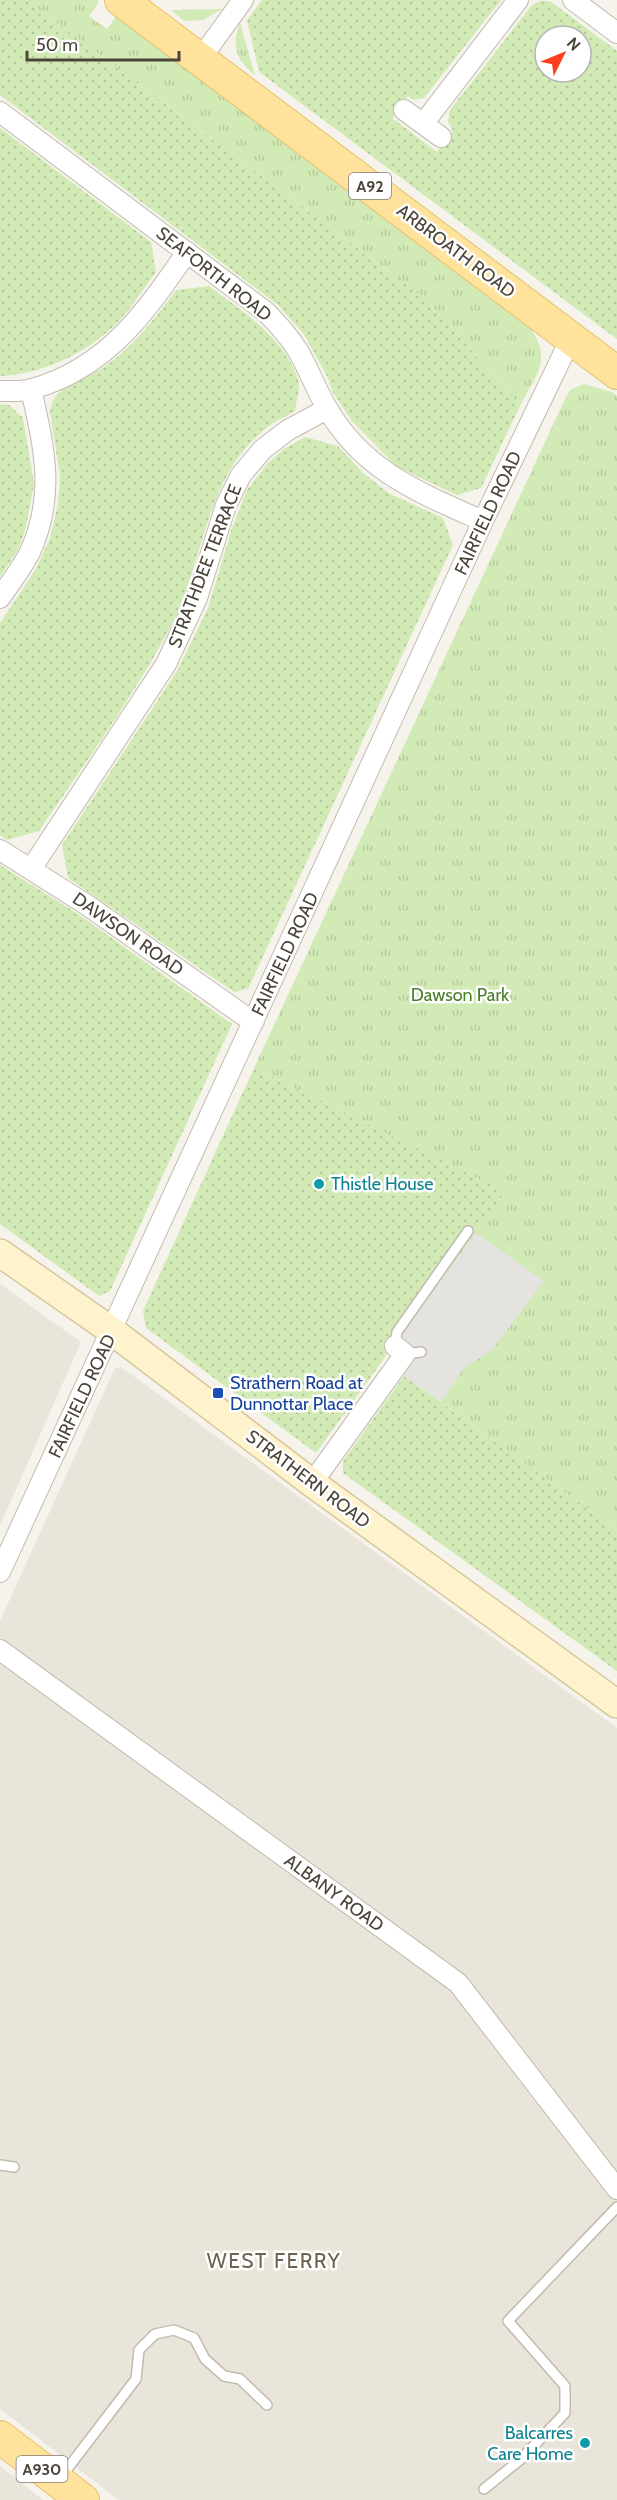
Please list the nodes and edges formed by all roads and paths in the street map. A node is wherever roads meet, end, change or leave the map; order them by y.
1 (121, 0) edge
2 (243, 0) edge
3 (518, 0) edge
4 (573, 0) edge
5 (617, 33) edge
6 (201, 58) junction
7 (404, 110) dead end
8 (0, 112) edge
9 (423, 124) junction
10 (441, 137) dead end
11 (187, 252) junction
12 (571, 338) junction
13 (617, 373) edge
14 (31, 389) junction
15 (0, 391) edge
16 (327, 409) junction
17 (483, 522) junction
18 (0, 598) edge
19 (0, 850) edge
20 (31, 869) junction
21 (254, 1021) junction
22 (468, 1231) dead end
23 (0, 1253) edge
24 (112, 1331) junction
25 (407, 1351) joint
26 (312, 1483) junction
27 (0, 1572) edge
28 (0, 1650) edge
29 (617, 1704) edge
30 (0, 2165) edge
31 (14, 2167) dead end
32 (617, 2189) edge
33 (617, 2207) edge
34 (267, 2405) dead end
35 (0, 2437) edge
36 (57, 2481) junction
37 (484, 2489) dead end
38 (83, 2500) edge

1 - 6 main road, ARBROATH ROAD / A92
2 - 6 street
3 - 9 street
4 - 5 street
6 - 12 main road, ARBROATH ROAD / A92
7 - 9 street
8 - 11 street, SEAFORTH ROAD
9 - 10 street
11 - 14 street
11 - 16 street, SEAFORTH ROAD
12 - 13 main road, ARBROATH ROAD / A92
12 - 17 street, FAIRFIELD ROAD
14 - 15 street
14 - 18 street
16 - 17 street, SEAFORTH ROAD
16 - 20 street, STRATHDEE TERRACE
17 - 21 street, FAIRFIELD ROAD
19 - 20 street, DAWSON ROAD
20 - 21 street, DAWSON ROAD
21 - 24 street, FAIRFIELD ROAD
22 - 25 lane
23 - 24 street, STRATHERN ROAD
24 - 26 street, STRATHERN ROAD
24 - 27 street, FAIRFIELD ROAD
25 - 26 street
26 - 29 street, STRATHERN ROAD
28 - 32 street, ALBANY ROAD
30 - 31 lane
33 - 37 lane
34 - 36 lane
35 - 36 main road, A930
36 - 38 main road, A930

